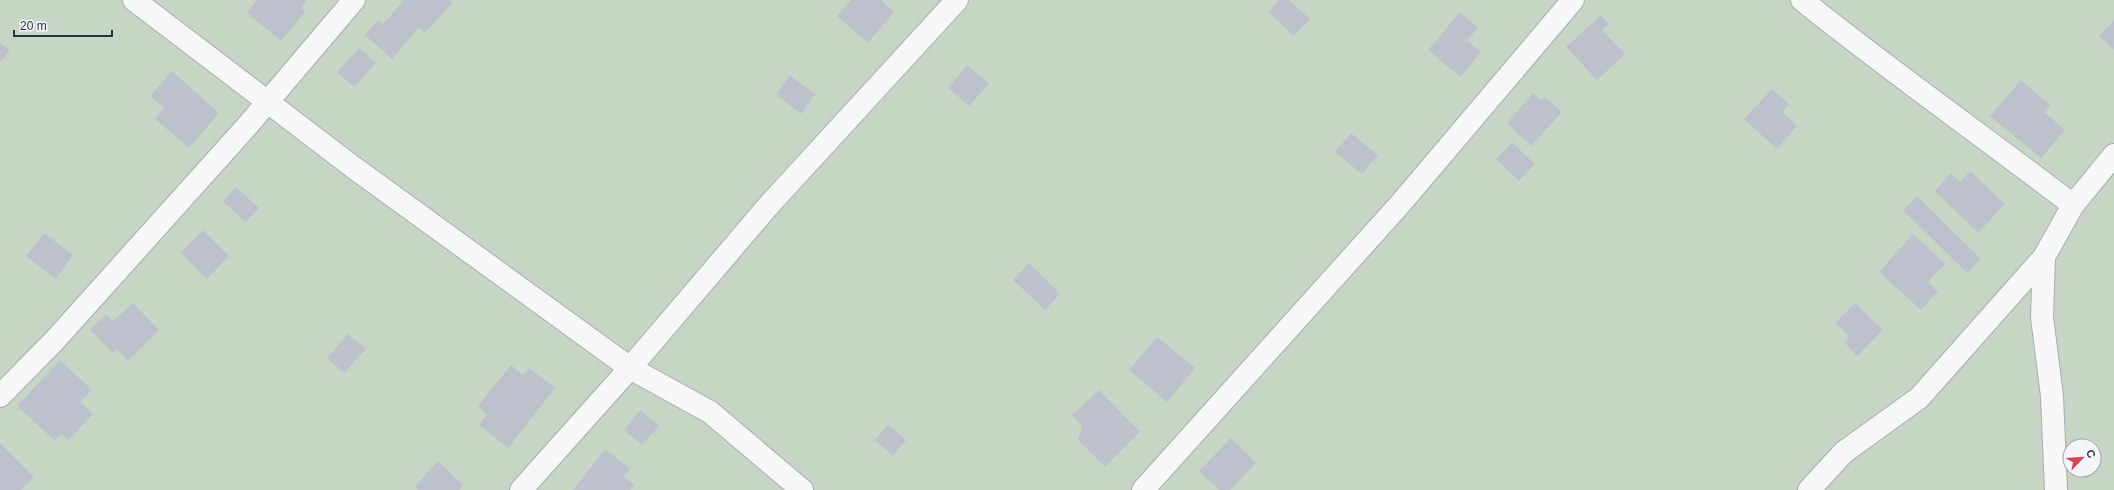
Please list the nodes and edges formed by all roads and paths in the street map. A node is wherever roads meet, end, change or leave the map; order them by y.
1 (134, 0) edge
2 (354, 0) edge
3 (957, 0) edge
4 (1573, 0) edge
5 (1802, 0) edge
6 (268, 100) junction
7 (2114, 155) edge
8 (2073, 205) junction
9 (2044, 257) junction
10 (630, 368) junction
11 (0, 396) edge
12 (521, 490) edge
13 (802, 490) edge
14 (1143, 490) edge
15 (1809, 490) edge
16 (2056, 490) edge

1 - 6 street
2 - 6 street
3 - 10 street
4 - 14 street
5 - 8 street
6 - 10 street
6 - 11 street
7 - 8 street
8 - 9 street
9 - 15 street
9 - 16 street
10 - 12 street
10 - 13 street

